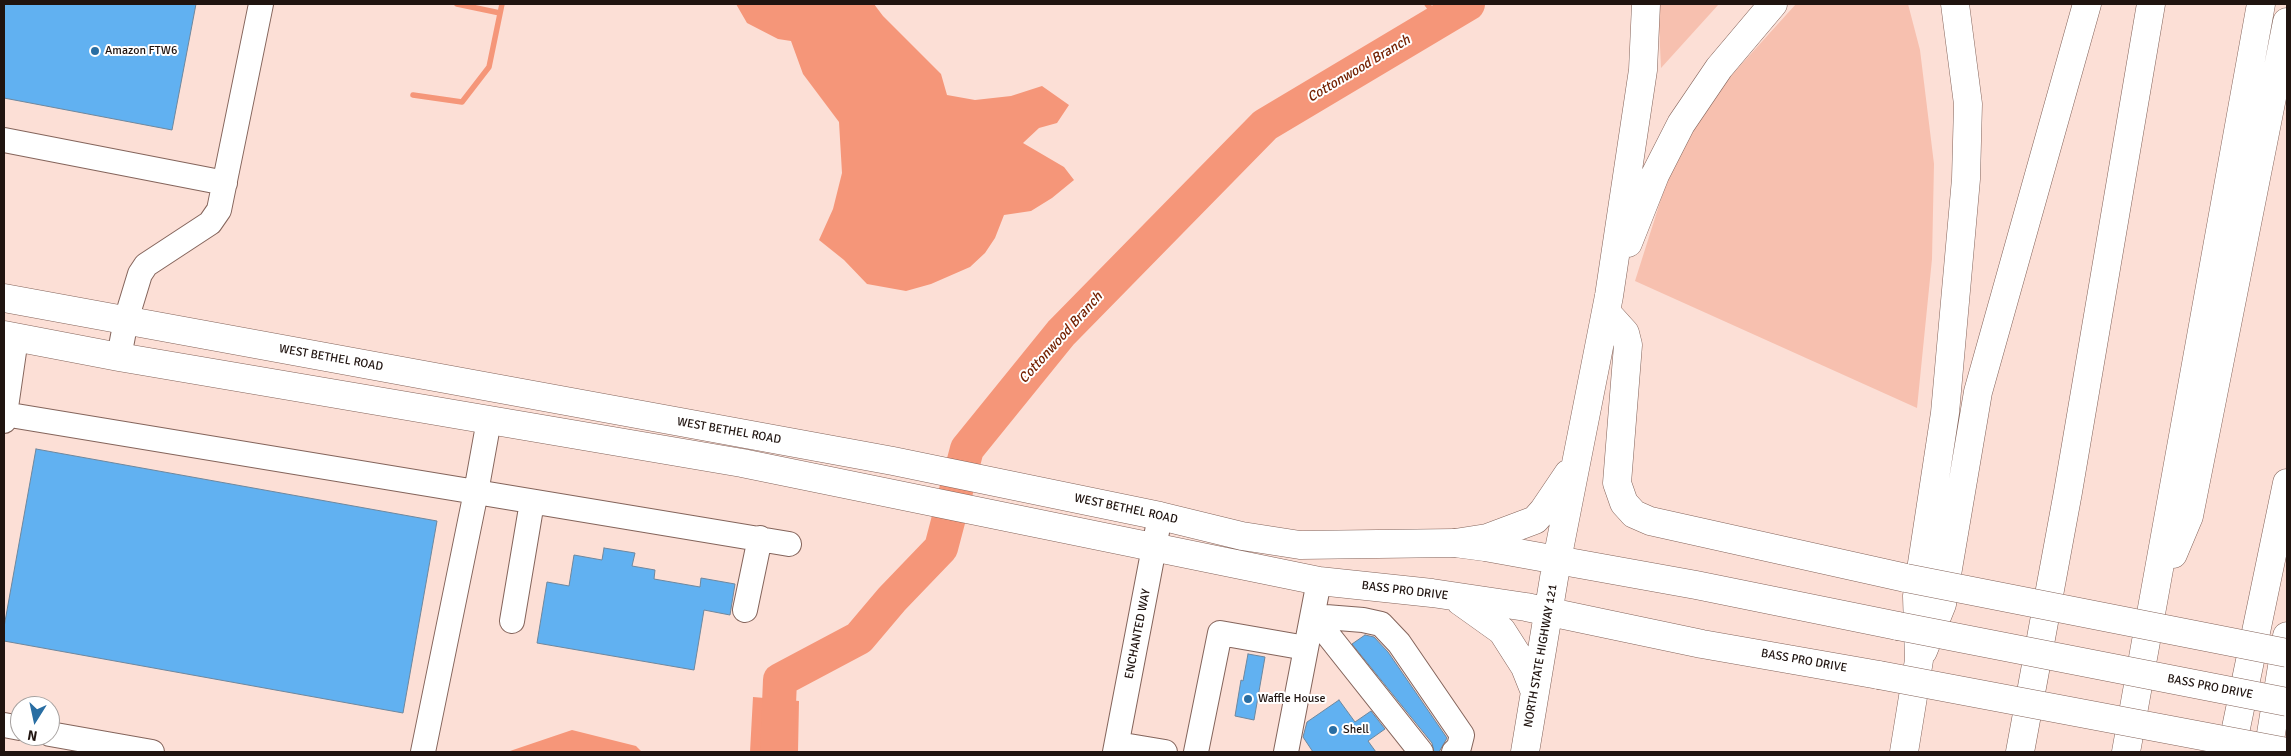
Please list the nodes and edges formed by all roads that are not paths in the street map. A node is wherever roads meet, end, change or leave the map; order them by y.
1 (261, 4) edge
2 (1646, 4) edge
3 (1773, 4) edge
4 (1955, 4) edge
5 (2087, 4) edge
6 (2151, 4) edge
7 (2261, 4) edge
8 (2287, 22) edge
9 (4, 140) edge
10 (225, 183) junction
11 (4, 298) edge
12 (1608, 304) junction
13 (126, 320) junction
14 (10, 336) edge
15 (119, 357) junction
16 (495, 388) junction
17 (4, 417) edge
18 (489, 420) junction
19 (1575, 462) junction
20 (2287, 484) edge
21 (476, 492) junction
22 (532, 502) junction
23 (1160, 516) junction
24 (760, 538) junction
25 (1455, 543) junction
26 (789, 544) dead end
27 (1154, 548) junction
28 (1557, 560) junction
29 (1319, 581) junction
30 (1455, 597) junction
31 (2153, 604) junction
32 (745, 610) dead end
33 (1549, 612) junction
34 (1312, 616) junction
35 (512, 621) dead end
36 (2287, 636) edge
37 (1306, 648) junction
38 (2287, 653) edge
39 (1919, 660) junction
40 (1535, 692) junction
41 (2287, 702) edge
42 (60, 736) edge
43 (2018, 746) edge
44 (1116, 748) edge
45 (152, 752) edge
46 (423, 752) edge
47 (1165, 752) edge
48 (1196, 752) edge
49 (1286, 752) edge
50 (1421, 752) edge
51 (1454, 752) edge
52 (1525, 752) edge
53 (1904, 752) edge
54 (2126, 752) edge
55 (2231, 752) edge
56 (2268, 752) edge
57 (2287, 752) edge

1 - 10 street
2 - 12 main road
3 - 12 main road
4 - 39 main road
5 - 39 main road
6 - 43 main road
7 - 31 main road
8 - 31 main road
9 - 10 street
10 - 13 street
11 - 13 main road, WEST BETHEL ROAD
12 - 19 main road, NORTH STATE HIGHWAY 121
12 - 38 main road, bridge
13 - 15 street
13 - 16 main road, WEST BETHEL ROAD
14 - 15 main road
14 - 17 street
15 - 18 main road
16 - 18 main road
16 - 23 main road, WEST BETHEL ROAD
17 - 21 street
18 - 21 street
18 - 27 main road
19 - 25 main road
19 - 28 main road, NORTH STATE HIGHWAY 121
20 - 55 main road
21 - 22 street
21 - 46 street
22 - 24 street
22 - 35 street
23 - 25 main road, WEST BETHEL ROAD
23 - 27 street, ENCHANTED WAY
24 - 26 street
24 - 32 street
25 - 28 main road, BASS PRO DRIVE
27 - 29 main road
27 - 44 street, ENCHANTED WAY
28 - 33 main road, NORTH STATE HIGHWAY 121
28 - 41 main road, BASS PRO DRIVE, bridge
29 - 30 main road, BASS PRO DRIVE
29 - 34 street
30 - 33 main road, BASS PRO DRIVE
30 - 40 main road
31 - 54 main road
33 - 40 main road, NORTH STATE HIGHWAY 121
33 - 57 main road, BASS PRO DRIVE, bridge
34 - 37 street
34 - 50 street
34 - 51 street
36 - 56 main road
37 - 48 street
37 - 49 street
39 - 53 main road
40 - 52 main road, NORTH STATE HIGHWAY 121
42 - 45 street
44 - 47 street

